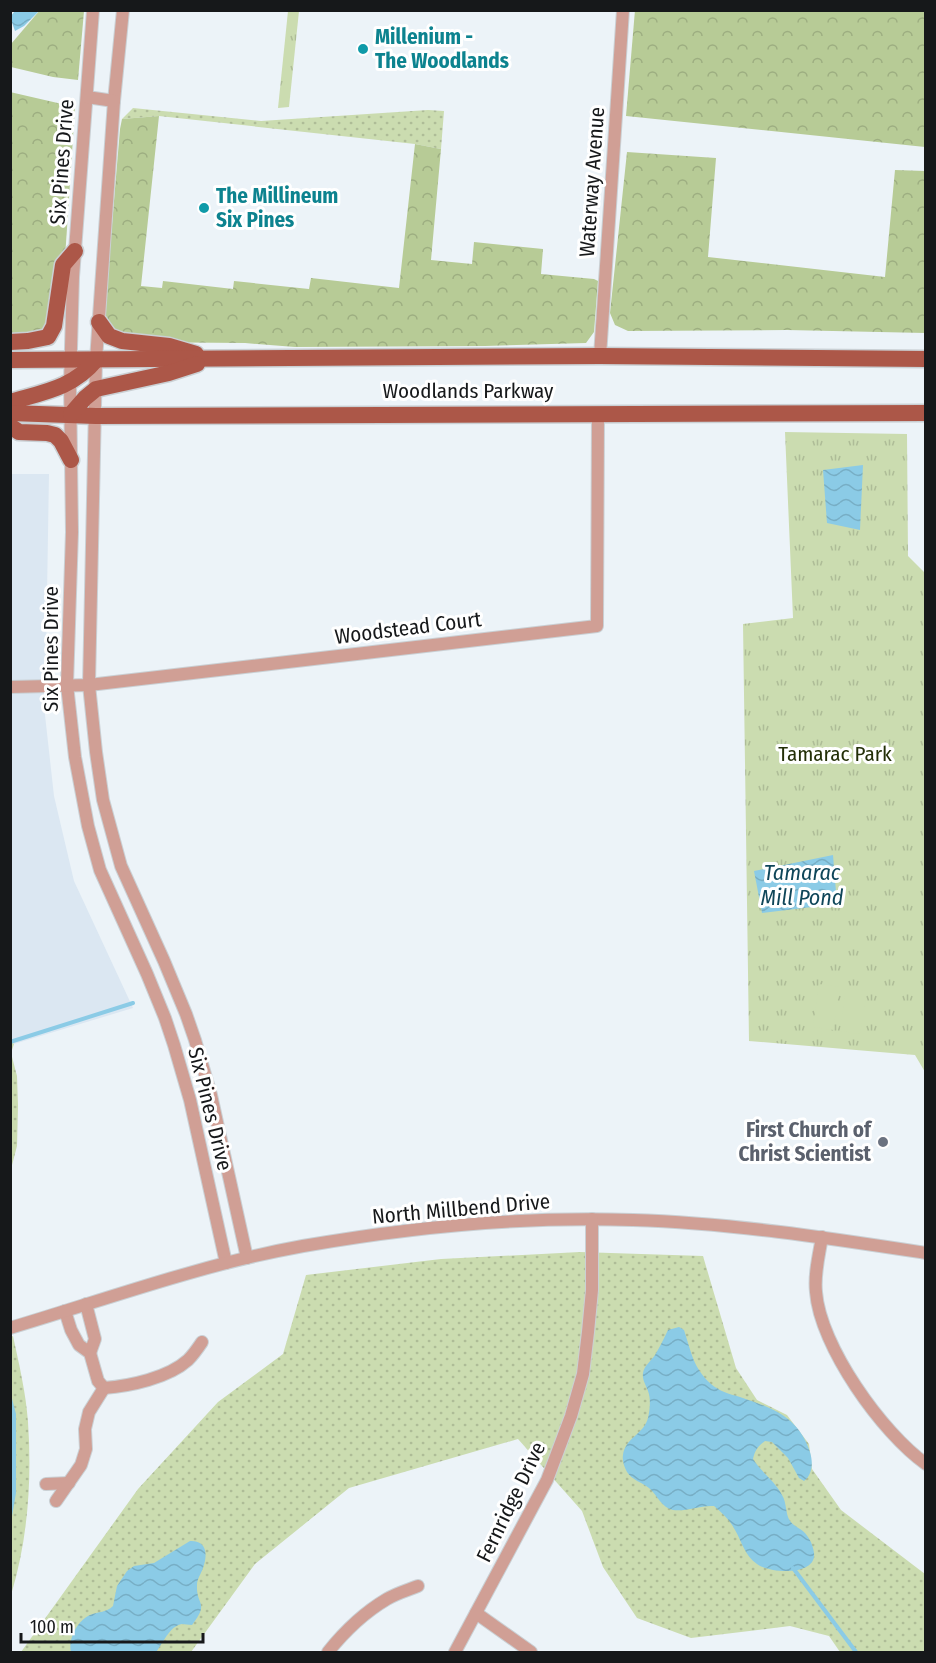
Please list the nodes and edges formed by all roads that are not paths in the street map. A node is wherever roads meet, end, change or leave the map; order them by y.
1 (93, 10) edge
2 (123, 10) edge
3 (623, 10) edge
4 (87, 97) junction
5 (114, 101) junction
6 (75, 251) junction
7 (99, 322) junction
8 (10, 342) edge
9 (600, 356) junction
10 (71, 359) junction
11 (212, 359) junction
12 (926, 359) edge
13 (10, 360) edge
14 (96, 360) junction
15 (70, 383) junction
16 (96, 389) junction
17 (10, 402) edge
18 (598, 413) junction
19 (926, 413) edge
20 (10, 414) edge
21 (71, 414) junction
22 (96, 416) junction
23 (10, 426) edge
24 (71, 460) junction
25 (89, 685) junction
26 (67, 686) junction
27 (10, 687) edge
28 (203, 1069) junction
29 (183, 1076) junction
30 (592, 1219) junction
31 (822, 1237) junction
32 (926, 1253) edge
33 (247, 1258) junction
34 (226, 1263) junction
35 (86, 1304) junction
36 (65, 1311) junction
37 (10, 1328) edge
38 (202, 1342) dead end
39 (90, 1353) junction
40 (104, 1388) junction
41 (926, 1464) edge
42 (69, 1483) junction
43 (46, 1484) dead end
44 (56, 1501) dead end
45 (418, 1586) dead end
46 (476, 1614) junction
47 (328, 1653) edge
48 (455, 1653) edge
49 (531, 1653) edge

1 - 4 street, Six Pines Drive
2 - 5 street, Six Pines Drive
3 - 9 street, Waterway Avenue
4 - 5 street
4 - 6 street, Six Pines Drive
5 - 7 street, Six Pines Drive
6 - 8 main road
6 - 10 street, Six Pines Drive
7 - 11 main road
7 - 14 street, Six Pines Drive
9 - 11 main road, Woodlands Parkway
9 - 12 main road, Woodlands Parkway
10 - 13 main road, Woodlands Parkway
10 - 14 main road, Woodlands Parkway
10 - 15 street, Six Pines Drive
11 - 14 main road, Woodlands Parkway
11 - 16 main road
14 - 15 main road
14 - 16 street, Six Pines Drive
15 - 17 main road
15 - 21 street, Six Pines Drive
16 - 21 main road
16 - 22 street, Six Pines Drive
18 - 19 main road, Woodlands Parkway
18 - 22 main road, Woodlands Parkway
18 - 25 street, Woodstead Court
20 - 21 main road, Woodlands Parkway
21 - 22 main road, Woodlands Parkway
21 - 24 street, Six Pines Drive
22 - 25 street, Six Pines Drive
23 - 24 main road
24 - 26 street, Six Pines Drive
25 - 26 street, Woodstead Court
25 - 28 street, Six Pines Drive
26 - 27 street, Woodstead Court
26 - 29 street, Six Pines Drive
28 - 29 street
28 - 33 street, Six Pines Drive
29 - 34 street, Six Pines Drive
30 - 31 street, North Millbend Drive
30 - 33 street, North Millbend Drive
30 - 46 street, Fernridge Drive
31 - 32 street, North Millbend Drive
31 - 41 street
33 - 34 street, North Millbend Drive
34 - 35 street, North Millbend Drive
35 - 36 street, North Millbend Drive
35 - 39 street
36 - 37 street, North Millbend Drive
36 - 39 street
38 - 40 street
39 - 40 street
40 - 42 street
42 - 43 street
42 - 44 street
45 - 47 street
46 - 48 street, Fernridge Drive
46 - 49 street

